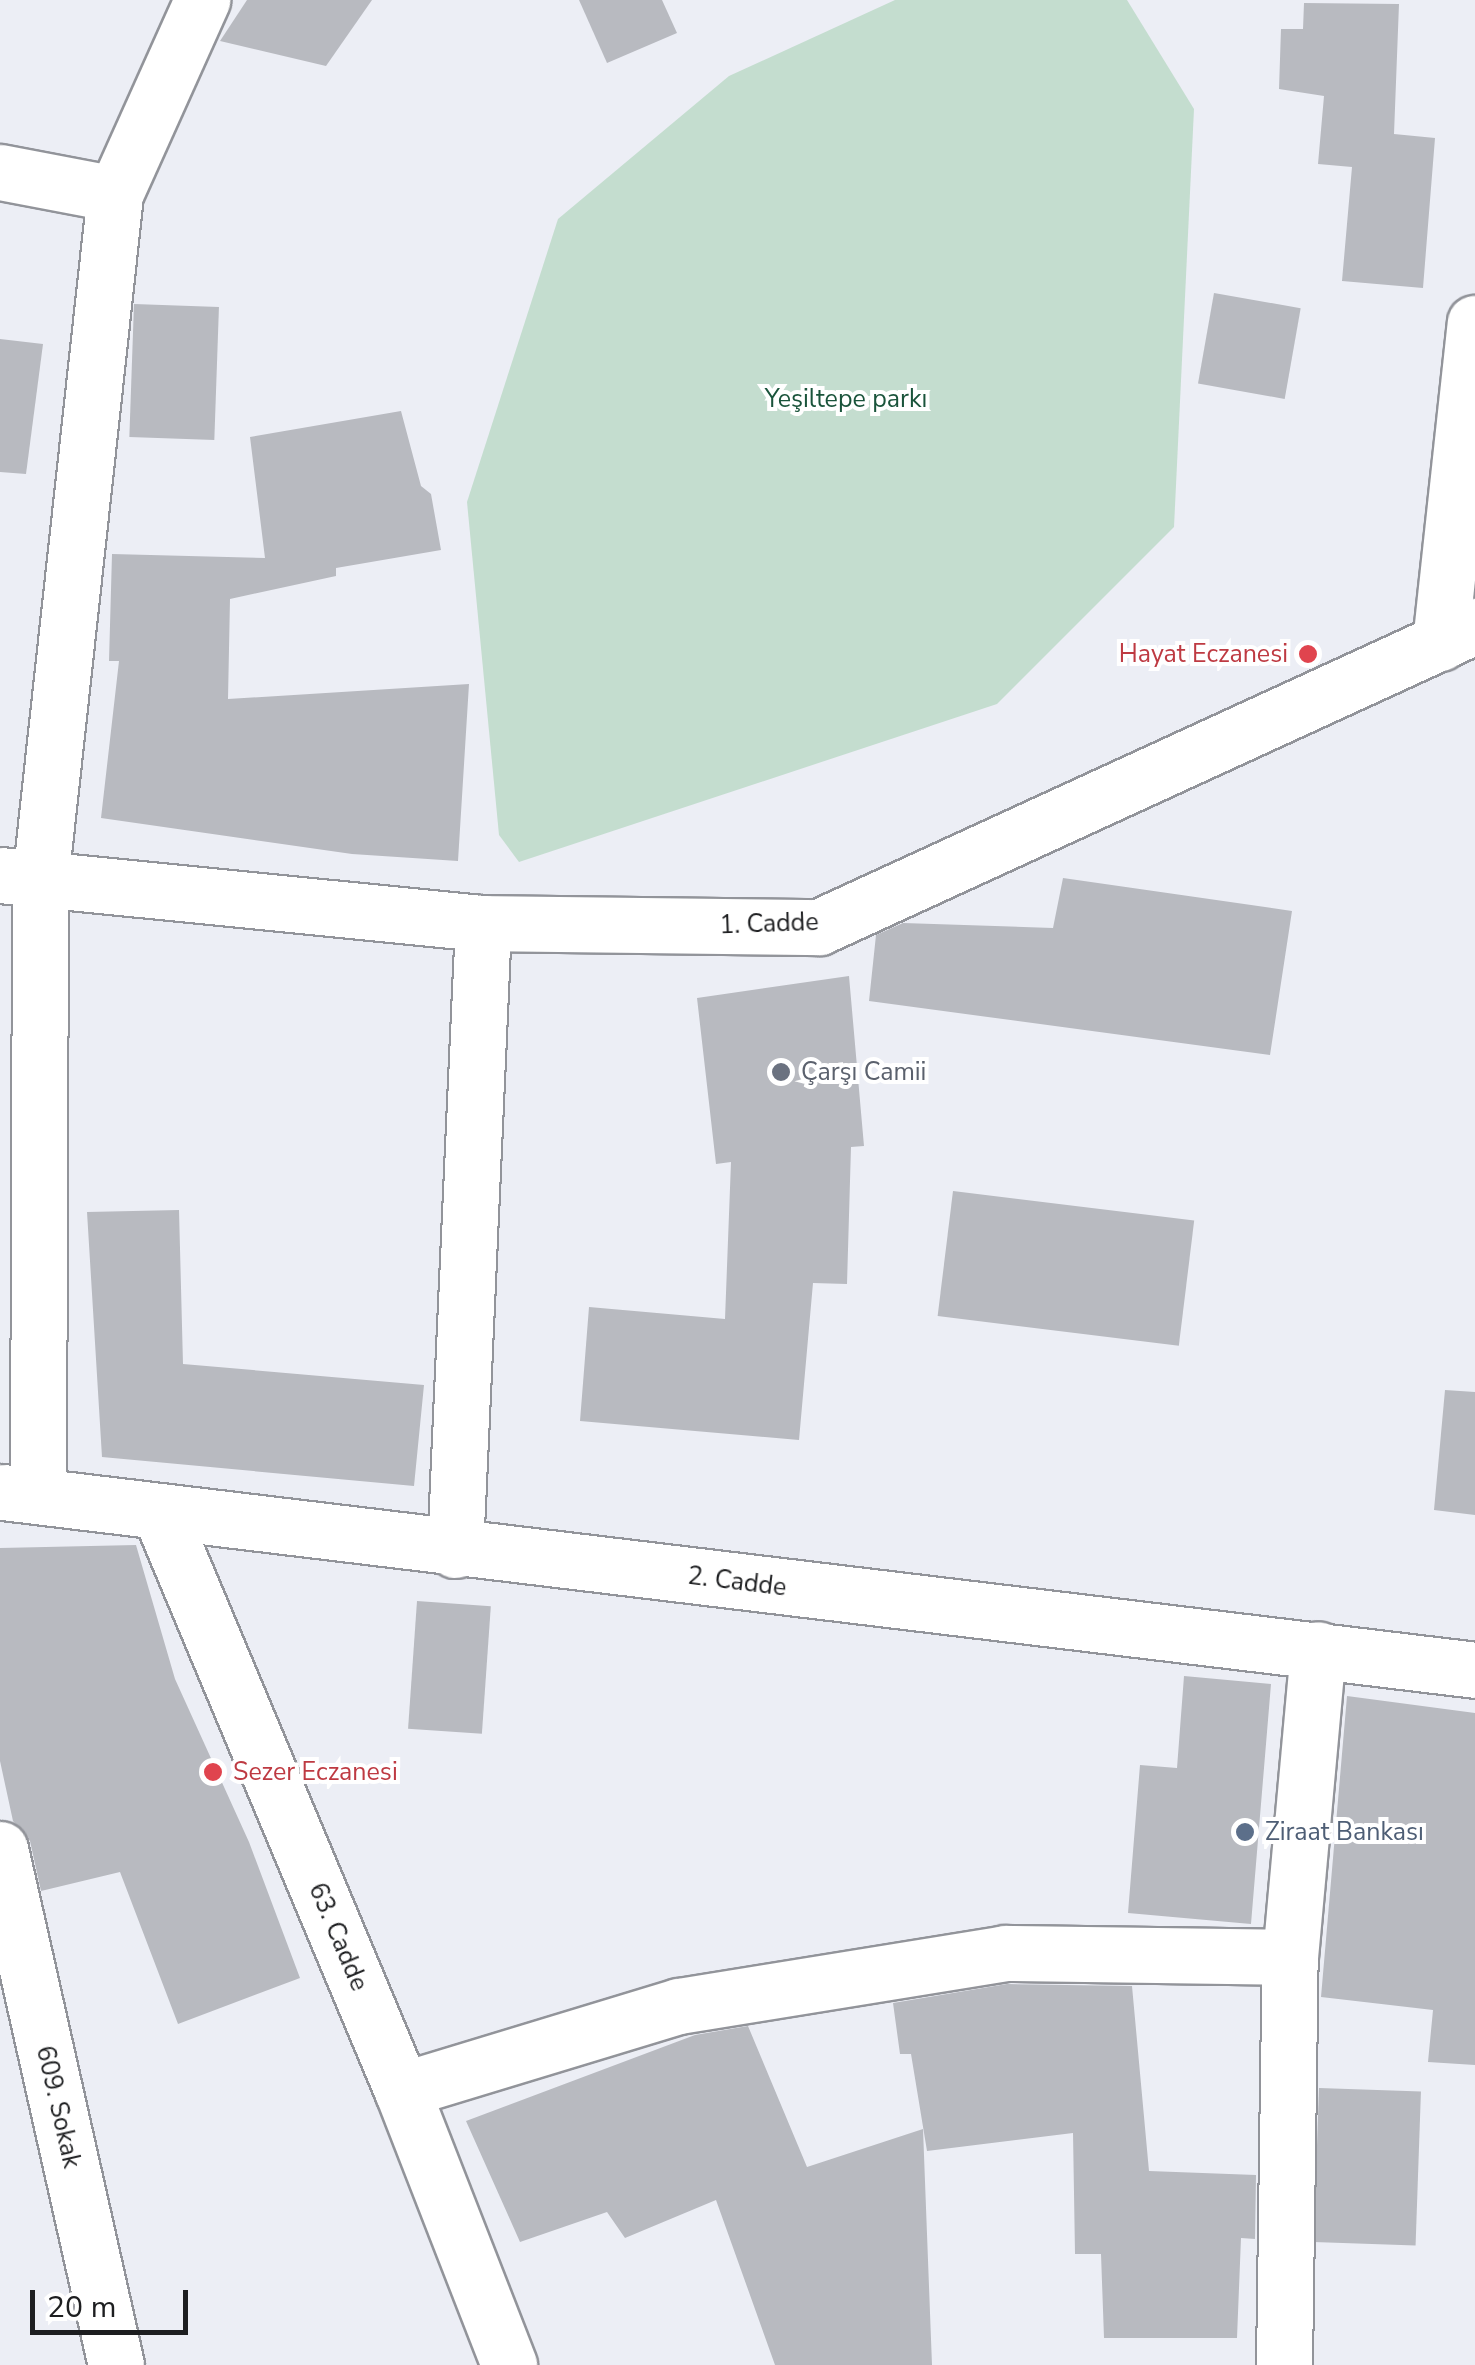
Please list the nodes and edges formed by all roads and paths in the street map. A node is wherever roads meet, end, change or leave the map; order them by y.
1 (202, 0) edge
2 (0, 172) edge
3 (115, 194) junction
4 (1475, 324) edge
5 (1458, 634) edge
6 (20, 878) edge
7 (484, 923) junction
8 (19, 1494) edge
9 (160, 1513) junction
10 (455, 1550) junction
11 (1318, 1648) junction
12 (1475, 1670) edge
13 (0, 1849) edge
14 (1290, 1957) junction
15 (402, 2090) junction
16 (116, 2365) edge
17 (509, 2365) edge
18 (1284, 2365) edge

1 - 3 street
2 - 3 street
3 - 6 street
4 - 5 street
5 - 7 street, 1. Cadde
6 - 7 street, 1. Cadde
6 - 8 street
7 - 10 street
8 - 9 street, 2. Cadde
9 - 10 street, 2. Cadde
9 - 15 street, 63. Cadde
10 - 11 street, 2. Cadde
11 - 12 street, 2. Cadde
11 - 14 street
13 - 16 street, 609. Sokak
14 - 15 street
14 - 18 street
15 - 17 street, 63. Cadde

